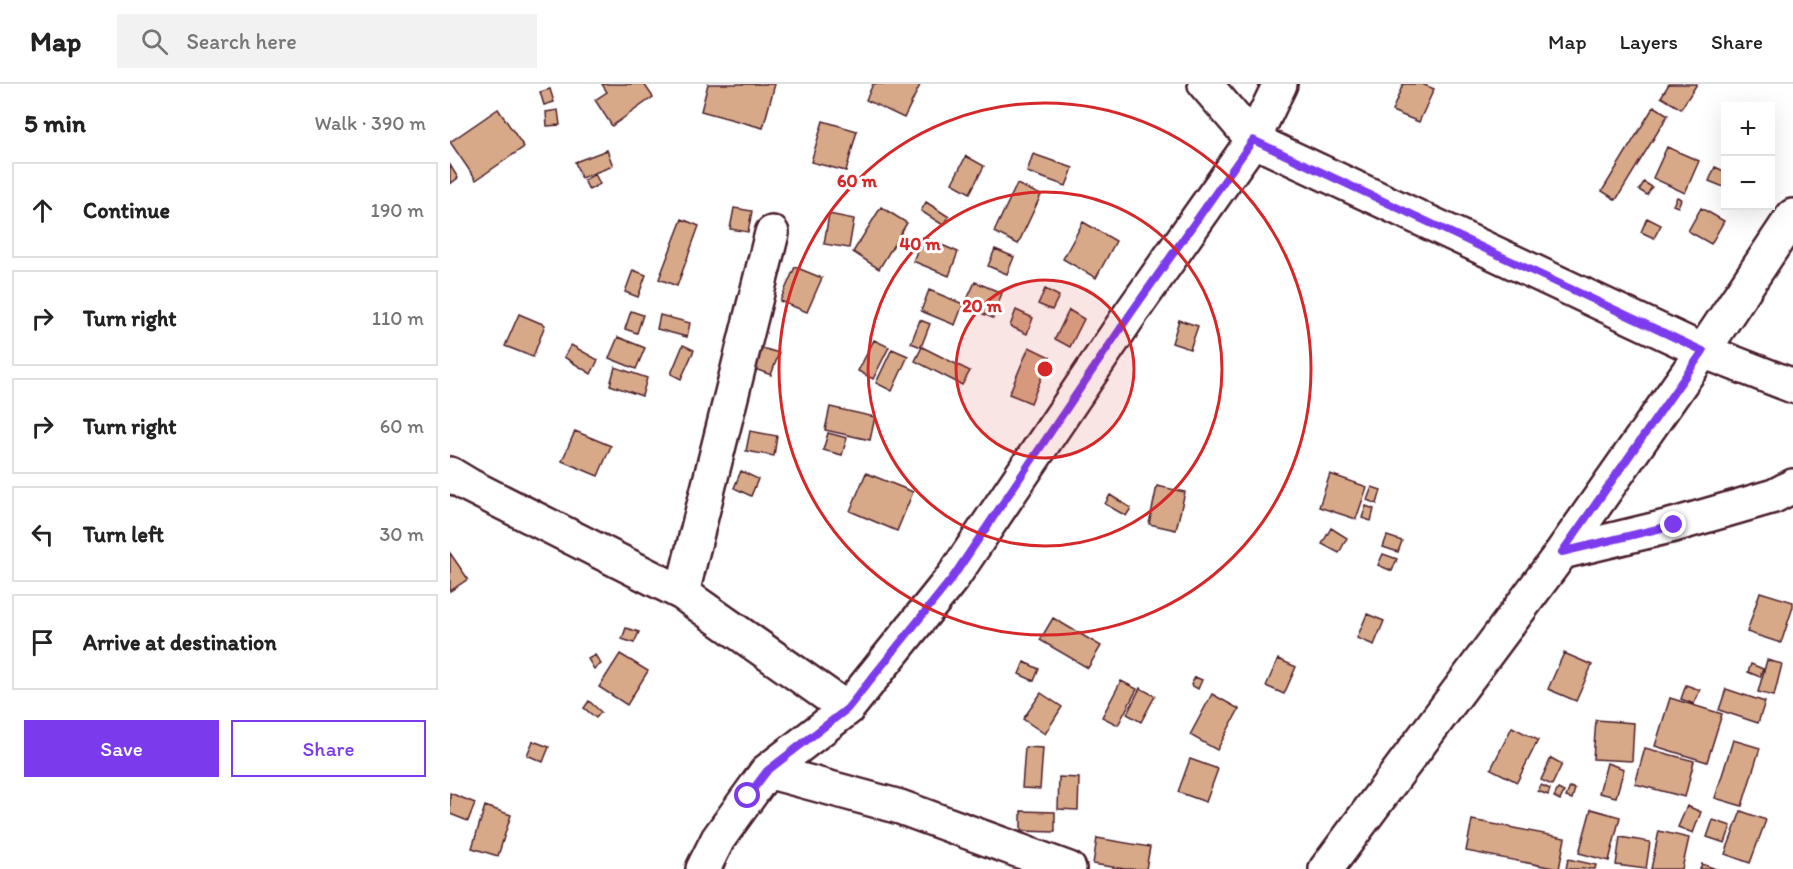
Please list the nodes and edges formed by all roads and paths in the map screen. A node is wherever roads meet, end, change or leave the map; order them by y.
1 (1205, 84) edge
2 (1280, 84) edge
3 (1253, 140) junction
4 (1793, 216) edge
5 (772, 233) dead end
6 (1703, 351) junction
7 (1793, 386) edge
8 (450, 474) edge
9 (1793, 486) edge
10 (1562, 552) junction
11 (682, 593) junction
12 (847, 709) junction
13 (767, 771) junction
14 (703, 869) edge
15 (1069, 869) edge
16 (1326, 869) edge

1 - 3 street
2 - 3 street
3 - 6 street
3 - 12 street
4 - 6 street
5 - 11 street
6 - 7 street
6 - 10 street
8 - 11 street
9 - 10 street
10 - 16 street
11 - 12 street
12 - 13 street
13 - 14 street
13 - 15 street

